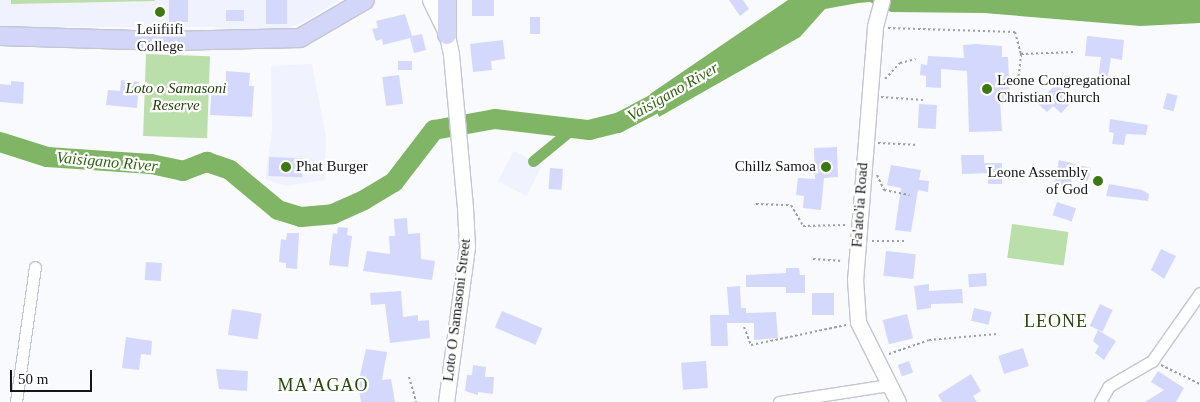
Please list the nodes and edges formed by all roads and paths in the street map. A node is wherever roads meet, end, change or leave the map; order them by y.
1 (364, 0) edge
2 (430, 0) edge
3 (447, 0) edge
4 (882, 0) edge
5 (876, 24) junction
6 (447, 35) junction
7 (0, 36) edge
8 (1075, 52) dead end
9 (1021, 54) junction
10 (916, 59) dead end
11 (1018, 82) dead end
12 (870, 88) junction
13 (923, 100) dead end
14 (864, 142) junction
15 (918, 144) dead end
16 (862, 174) junction
17 (910, 195) dead end
18 (756, 204) dead end
19 (858, 225) junction
20 (857, 241) junction
21 (907, 241) dead end
22 (813, 260) dead end
23 (856, 261) junction
24 (35, 267) dead end
25 (1200, 293) edge
26 (858, 322) junction
27 (744, 327) dead end
28 (997, 334) dead end
29 (1152, 360) junction
30 (876, 361) junction
31 (409, 377) dead end
32 (1200, 384) edge
33 (888, 385) junction
34 (16, 402) edge
35 (416, 402) edge
36 (446, 402) edge
37 (779, 402) edge
38 (898, 402) edge
39 (1100, 402) edge

1 - 7 main road
2 - 6 main road
3 - 6 main road
4 - 5 main road, Fa'ato'ia Road
5 - 9 path
5 - 12 main road, Fa'ato'ia Road
6 - 36 main road, Loto O Samasoni Street
8 - 9 path
9 - 11 path
10 - 12 path
12 - 13 path
12 - 14 main road, Fa'ato'ia Road
14 - 15 path
14 - 16 main road, Fa'ato'ia Road
16 - 17 path
16 - 19 main road, Fa'ato'ia Road
18 - 19 path
19 - 20 main road, Fa'ato'ia Road
20 - 21 path
20 - 23 main road, Fa'ato'ia Road
22 - 23 path
23 - 26 main road, Fa'ato'ia Road
24 - 34 street
25 - 29 street
26 - 27 path
26 - 30 main road, Fa'ato'ia Road
28 - 30 path
29 - 32 path
29 - 39 street
30 - 33 main road, Fa'ato'ia Road
31 - 35 path
33 - 37 street
33 - 38 main road, Fa'ato'ia Road

